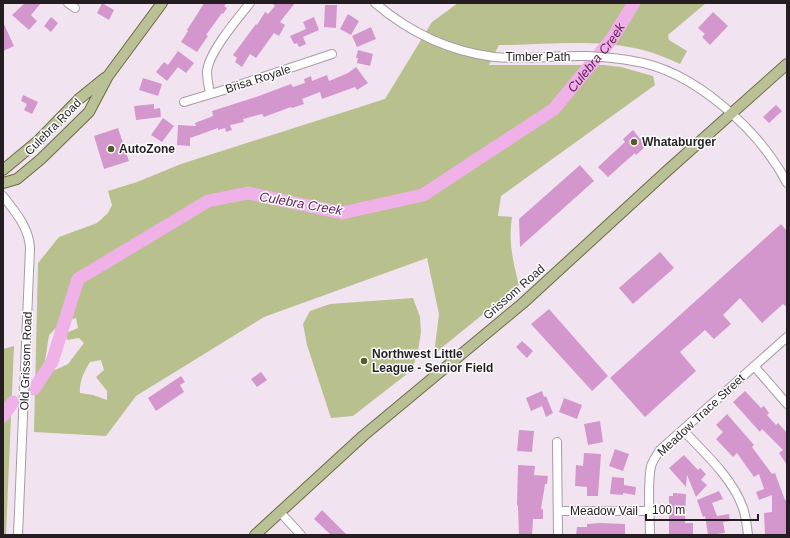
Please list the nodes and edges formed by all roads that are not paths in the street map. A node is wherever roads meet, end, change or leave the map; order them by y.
1 (68, 3) edge
2 (162, 3) edge
3 (250, 3) edge
4 (375, 3) edge
5 (75, 8) dead end
6 (332, 54) dead end
7 (787, 64) edge
8 (108, 76) junction
9 (210, 94) junction
10 (184, 102) dead end
11 (732, 113) junction
12 (3, 170) edge
13 (3, 183) edge
14 (787, 183) edge
15 (3, 196) edge
16 (787, 337) edge
17 (754, 366) junction
18 (787, 404) edge
19 (683, 430) junction
20 (557, 442) dead end
21 (558, 511) junction
22 (650, 511) junction
23 (280, 512) junction
24 (18, 535) edge
25 (255, 535) edge
26 (301, 535) edge
27 (558, 535) edge
28 (650, 535) edge
29 (748, 535) edge

1 - 5 street
2 - 8 main road, Culebra Road
3 - 9 street
4 - 11 street, Timber Path
6 - 9 street, Brisa Royale
7 - 11 main road, Grissom Road
8 - 12 main road, Culebra Road
8 - 13 main road, Culebra Road
9 - 10 street, Brisa Royale
11 - 14 street, Timber Path
11 - 23 main road, Grissom Road
15 - 24 street, Old Grissom Road
16 - 17 street, Meadow Trace Street
17 - 18 street
17 - 19 street, Meadow Trace Street
19 - 22 street, Meadow Trace Street
19 - 29 street
20 - 21 street
21 - 22 street, Meadow Vail
21 - 27 street
22 - 28 street, Meadow Trace Street
23 - 25 main road, Grissom Road
23 - 26 street

